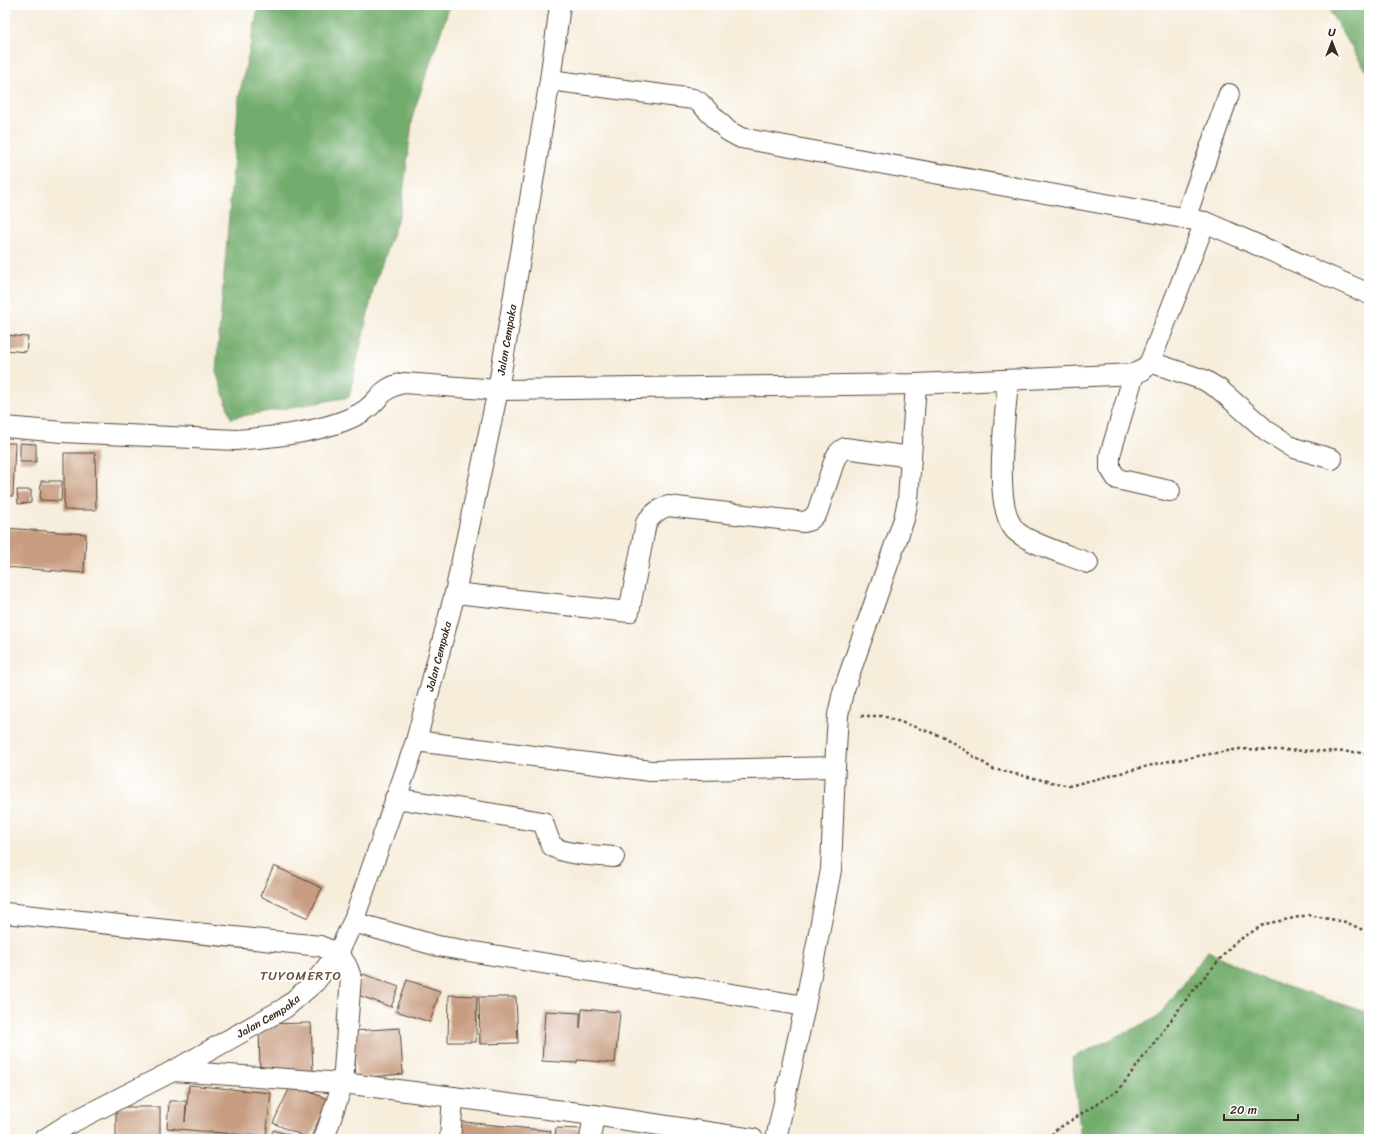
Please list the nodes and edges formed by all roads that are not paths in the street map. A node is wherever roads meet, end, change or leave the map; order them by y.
1 (560, 5) edge
2 (550, 80) junction
3 (1229, 94) dead end
4 (1185, 219) junction
5 (1205, 222) junction
6 (1369, 294) edge
7 (1142, 368) junction
8 (1008, 380) junction
9 (916, 384) junction
10 (498, 390) junction
11 (5, 427) edge
12 (911, 457) junction
13 (1332, 459) dead end
14 (1170, 491) dead end
15 (1088, 563) dead end
16 (455, 593) junction
17 (416, 741) junction
18 (835, 767) junction
19 (396, 798) junction
20 (614, 856) dead end
21 (5, 913) edge
22 (353, 922) junction
23 (338, 953) junction
24 (805, 1006) junction
25 (173, 1071) junction
26 (343, 1083) junction
27 (453, 1097) junction
28 (594, 1115) junction
29 (45, 1139) edge
30 (324, 1139) edge
31 (450, 1139) edge
32 (590, 1139) edge
33 (753, 1139) edge
34 (776, 1139) edge

1 - 2 street, Jalan Cempaka
2 - 4 street
2 - 10 street, Jalan Cempaka
3 - 4 street
4 - 5 street
5 - 6 street
5 - 7 street
7 - 8 street
7 - 13 street
7 - 14 street
8 - 9 street
8 - 15 street
9 - 10 street
9 - 12 street
10 - 11 street
10 - 16 street, Jalan Cempaka
12 - 16 street
12 - 18 street
16 - 17 street, Jalan Cempaka
17 - 18 street
17 - 19 street, Jalan Cempaka
18 - 24 street
19 - 20 street
19 - 22 street, Jalan Cempaka
21 - 23 street
22 - 23 street, Jalan Cempaka
22 - 24 street
23 - 25 street, Jalan Cempaka
23 - 26 street
24 - 34 street
25 - 26 street
25 - 29 street, Jalan Cempaka
26 - 27 street
26 - 30 street
27 - 28 street
27 - 31 street
28 - 32 street
28 - 33 street

